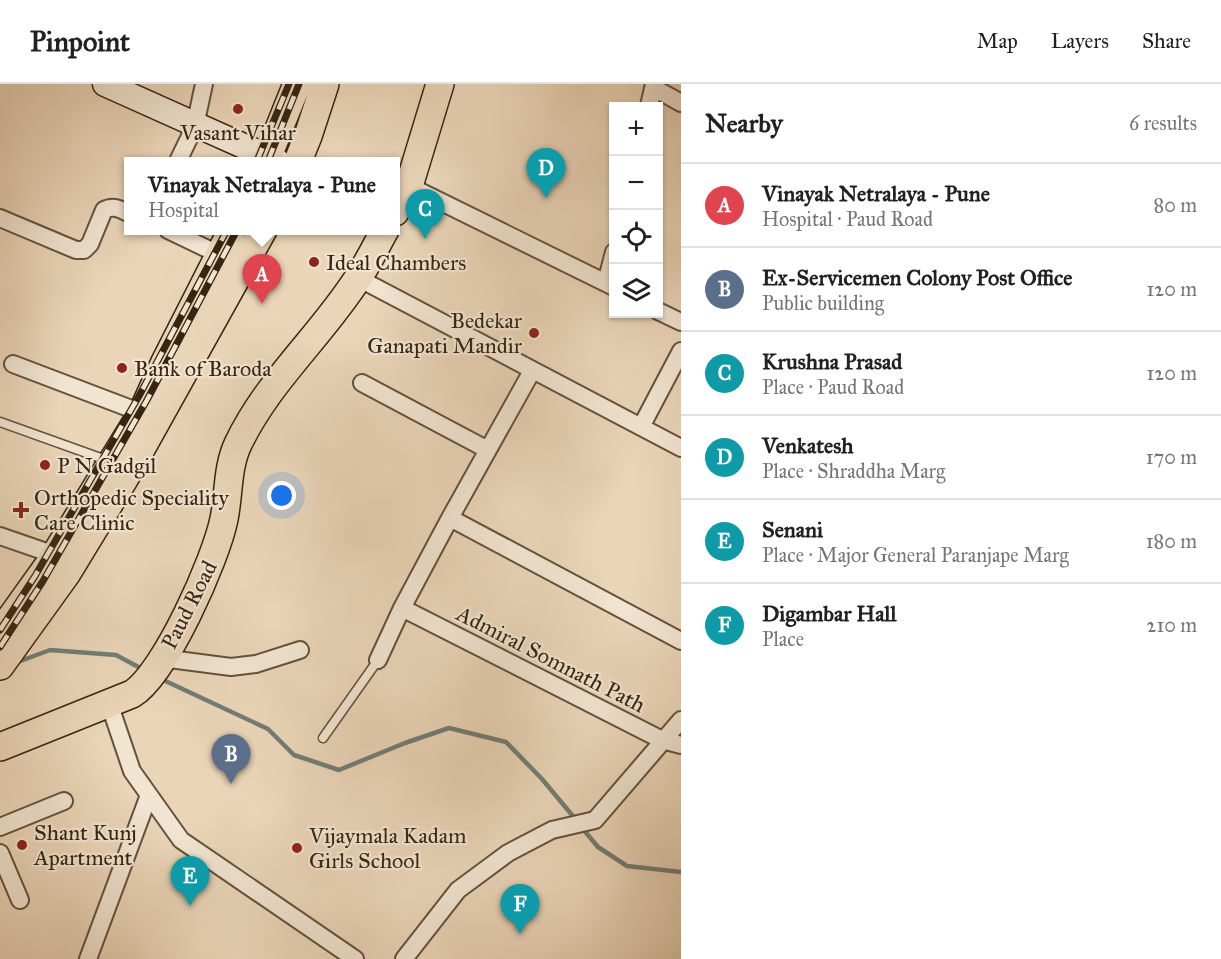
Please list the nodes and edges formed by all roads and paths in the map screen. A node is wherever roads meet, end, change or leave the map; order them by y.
1 (105, 84) edge
2 (204, 84) edge
3 (297, 84) edge
4 (325, 84) edge
5 (440, 84) edge
6 (654, 86) edge
7 (650, 102) edge
8 (681, 103) edge
9 (195, 126) junction
10 (180, 157) edge
11 (263, 157) edge
12 (271, 157) edge
13 (300, 157) edge
14 (409, 186) junction
15 (400, 204) edge
16 (124, 210) edge
17 (0, 218) edge
18 (177, 235) edge
19 (230, 235) edge
20 (261, 235) edge
21 (383, 235) edge
22 (220, 255) junction
23 (358, 278) junction
24 (609, 285) edge
25 (663, 313) edge
26 (681, 322) edge
27 (681, 351) edge
28 (13, 364) dead end
29 (532, 371) junction
30 (362, 383) dead end
31 (142, 413) junction
32 (0, 422) edge
33 (641, 427) junction
34 (681, 448) edge
35 (488, 450) junction
36 (112, 462) junction
37 (450, 518) junction
38 (0, 536) edge
39 (55, 555) junction
40 (402, 608) junction
41 (681, 641) edge
42 (4, 649) edge
43 (300, 650) dead end
44 (378, 660) joint
45 (155, 670) junction
46 (109, 703) junction
47 (681, 720) edge
48 (323, 738) dead end
49 (662, 740) junction
50 (681, 745) edge
51 (0, 747) edge
52 (149, 795) junction
53 (64, 801) dead end
54 (0, 827) edge
55 (0, 853) edge
56 (20, 900) dead end
57 (95, 956) edge
58 (356, 959) edge
59 (404, 959) edge

1 - 9 street
2 - 9 street
3 - 12 main road
4 - 13 main road
5 - 14 main road
6 - 7 street
6 - 8 street
9 - 10 street
9 - 11 street
14 - 15 main road
14 - 24 street
16 - 17 street
18 - 22 street
19 - 22 main road
20 - 42 main road
21 - 23 main road, Paud Road
22 - 31 main road
23 - 29 street
23 - 45 main road, Paud Road
25 - 26 street
27 - 33 street
28 - 31 street
29 - 33 street
29 - 35 street
30 - 35 street
31 - 36 main road
32 - 36 lane
33 - 34 street
35 - 37 street
36 - 39 main road
37 - 40 street
37 - 41 street
38 - 39 street
39 - 42 main road
40 - 44 street
40 - 49 street, Admiral Somnath Path
43 - 45 street
44 - 48 lane
45 - 46 main road, Paud Road
46 - 51 main road, Paud Road
46 - 52 street
47 - 49 street
49 - 50 street, Admiral Somnath Path
49 - 59 street
52 - 57 street
52 - 58 street
53 - 54 street
55 - 56 street

